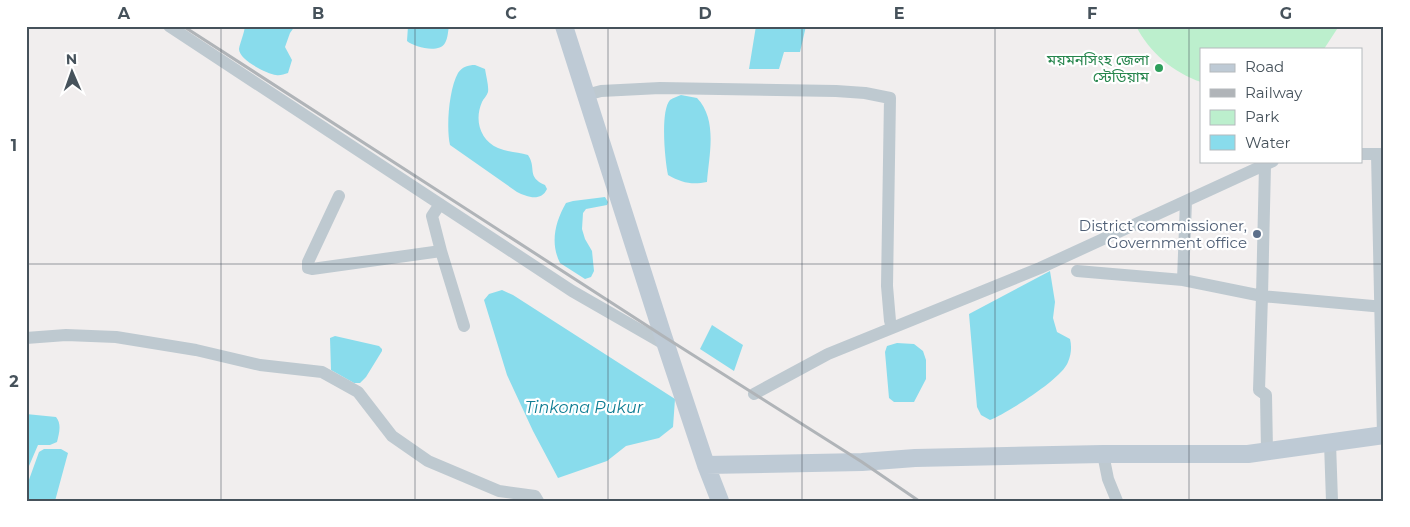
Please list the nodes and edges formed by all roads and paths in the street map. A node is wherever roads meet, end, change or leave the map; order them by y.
1 (169, 26) edge
2 (564, 26) edge
3 (586, 95) junction
4 (1362, 154) edge
5 (1381, 154) edge
6 (1269, 163) edge
7 (338, 196) dead end
8 (1186, 200) junction
9 (440, 204) junction
10 (441, 251) junction
11 (1077, 271) dead end
12 (1183, 280) junction
13 (1262, 296) junction
14 (1382, 307) edge
15 (890, 320) dead end
16 (464, 326) dead end
17 (26, 338) edge
18 (666, 345) junction
19 (754, 394) dead end
20 (1383, 435) edge
21 (1330, 443) junction
22 (1266, 451) junction
23 (1103, 454) junction
24 (706, 465) junction
25 (538, 501) edge
26 (720, 501) edge
27 (1117, 501) edge
28 (1332, 501) edge

1 - 9 street
2 - 3 street
3 - 15 street
3 - 18 street
4 - 5 street
5 - 14 street
6 - 8 street
6 - 13 street
7 - 10 street
8 - 12 street
8 - 19 street
9 - 10 street
9 - 18 street
10 - 16 street
11 - 12 street
12 - 13 street
13 - 14 street
13 - 22 street
14 - 20 street
17 - 25 street
18 - 24 street
20 - 21 street
21 - 22 street
21 - 28 street
22 - 23 street
23 - 24 street
23 - 27 street
24 - 26 street

